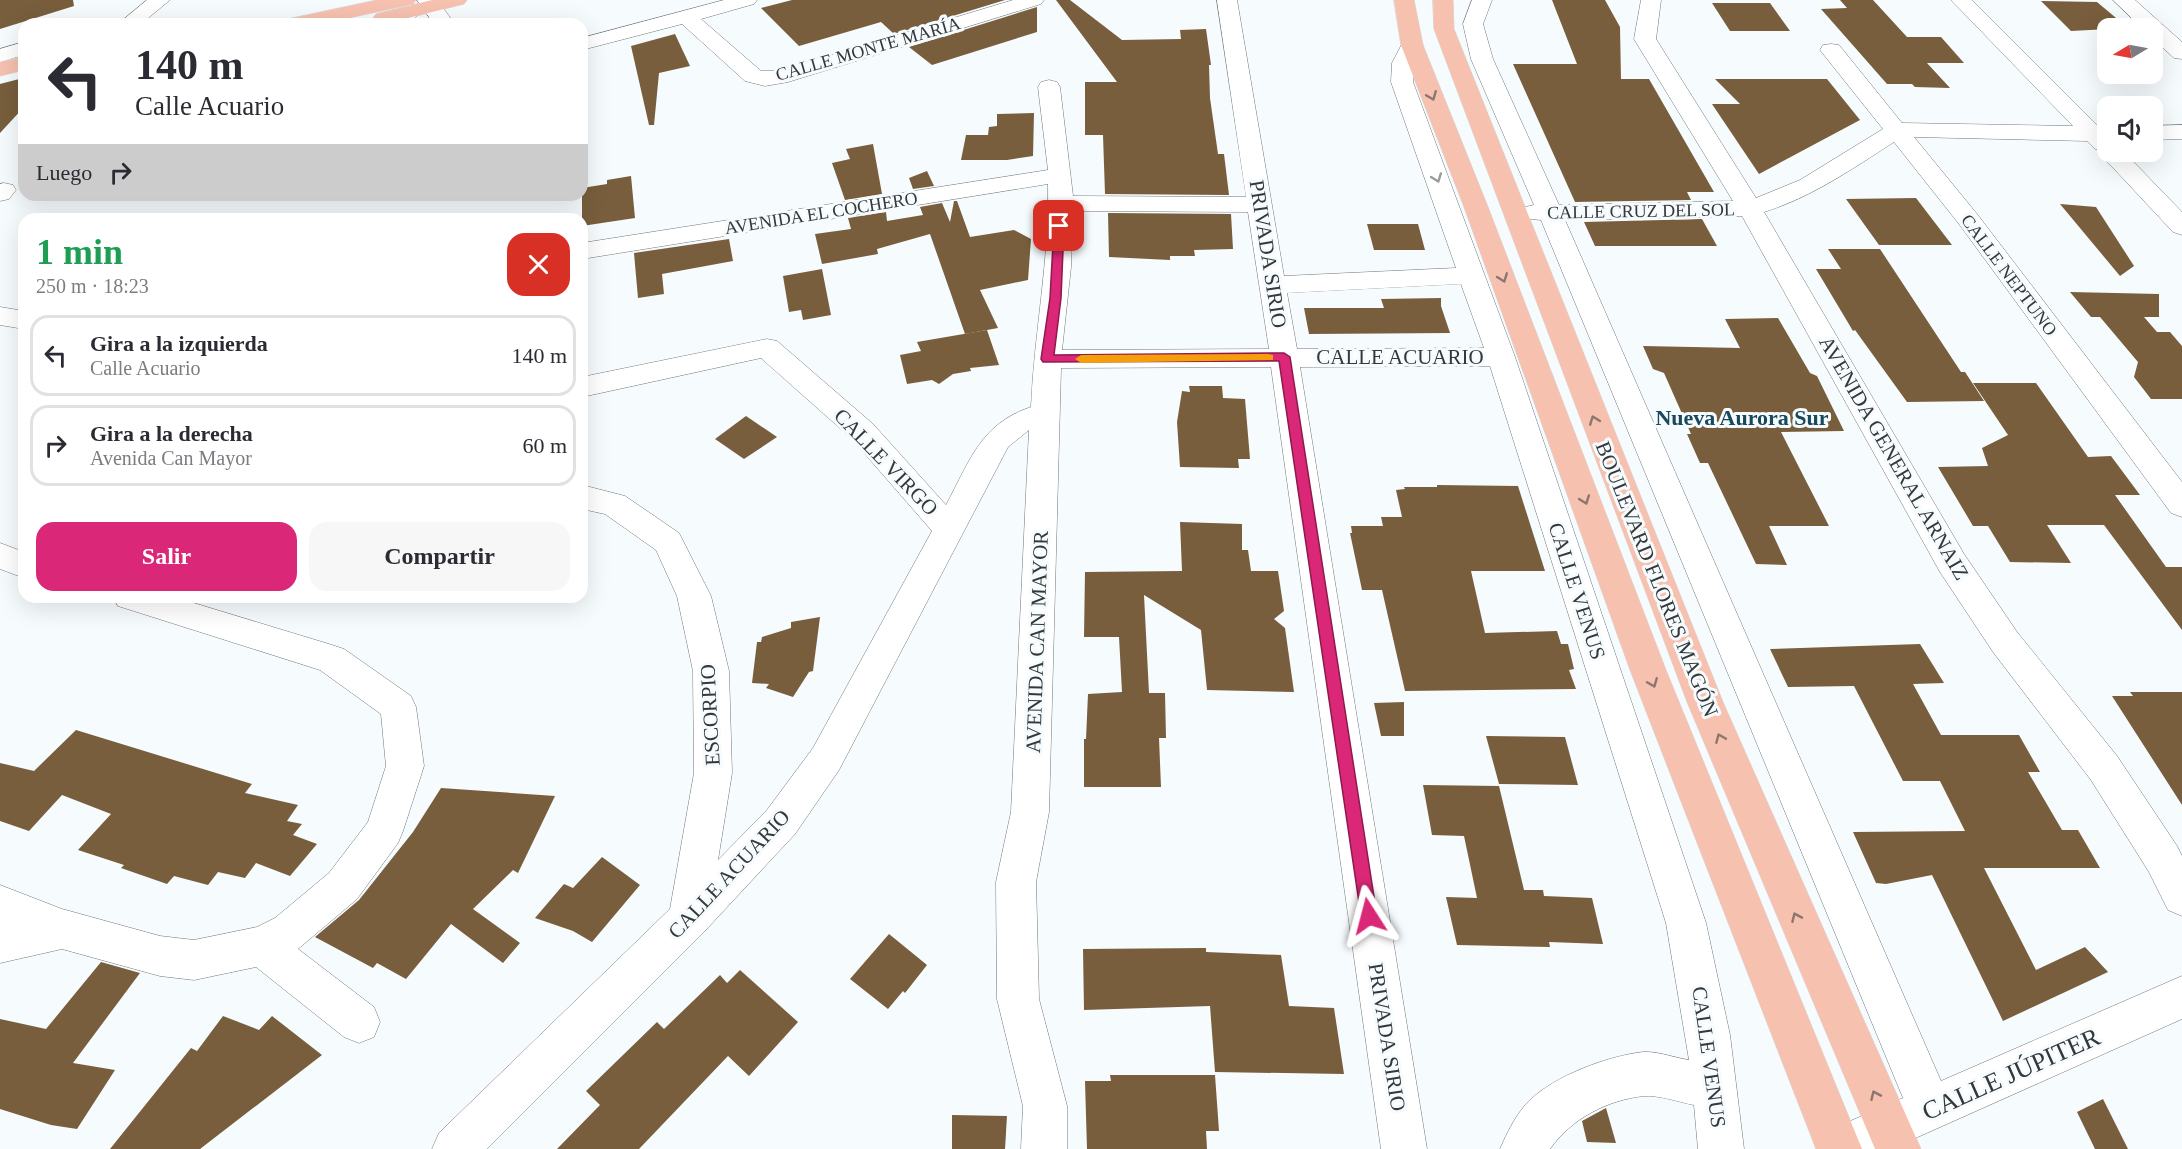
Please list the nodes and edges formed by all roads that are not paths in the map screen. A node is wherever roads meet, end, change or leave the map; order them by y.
1 (160, 0) edge
2 (457, 0) edge
3 (747, 0) edge
4 (1034, 0) edge
5 (1227, 0) edge
6 (1404, 0) edge
7 (1443, 0) edge
8 (1482, 0) edge
9 (1651, 0) edge
10 (1961, 0) edge
11 (2123, 0) edge
12 (414, 8) edge
13 (687, 17) junction
14 (129, 18) edge
15 (337, 18) edge
16 (379, 18) edge
17 (433, 18) edge
18 (588, 42) edge
19 (1412, 45) junction
20 (18, 50) edge
21 (1831, 50) dead end
22 (2182, 53) edge
23 (0, 56) edge
24 (18, 64) edge
25 (0, 69) edge
26 (1049, 87) dead end
27 (1897, 130) junction
28 (2182, 132) edge
29 (2163, 133) edge
30 (2097, 134) edge
31 (2097, 142) edge
32 (2123, 162) edge
33 (1060, 189) junction
34 (1260, 205) junction
35 (1750, 208) junction
36 (1514, 213) junction
37 (1550, 213) junction
38 (2182, 227) edge
39 (588, 249) edge
40 (1472, 275) junction
41 (1273, 285) junction
42 (0, 316) edge
43 (18, 319) edge
44 (1284, 357) junction
45 (1501, 357) junction
46 (1047, 359) junction
47 (588, 386) edge
48 (1045, 413) junction
49 (588, 498) edge
50 (2182, 505) edge
51 (950, 530) junction
52 (0, 556) edge
53 (18, 562) edge
54 (150, 603) edge
55 (2182, 897) edge
56 (0, 904) edge
57 (689, 919) junction
58 (62, 929) junction
59 (0, 943) edge
60 (262, 946) junction
61 (2182, 997) edge
62 (359, 1022) dead end
63 (1714, 1087) junction
64 (1930, 1108) junction
65 (1894, 1138) edge
66 (455, 1149) edge
67 (1044, 1149) edge
68 (1404, 1149) edge
69 (1523, 1149) edge
70 (1721, 1149) edge
71 (1839, 1149) edge

1 - 14 street
2 - 12 main road
3 - 13 street
4 - 13 street, CALLE MONTE MARÍA
5 - 34 street, PRIVADA SIRIO
6 - 19 main road, BOULEVARD FLORES MAGÓN
7 - 36 main road, BOULEVARD FLORES MAGÓN
8 - 37 street
9 - 35 street, AVENIDA GENERAL ARNAIZ
10 - 30 street
11 - 22 street
12 - 15 main road
12 - 16 main road
12 - 17 street
13 - 18 street
19 -> 40 street, CALLE VENUS
19 -> 71 main road, BOULEVARD FLORES MAGÓN
20 - 23 street
21 - 27 street, CALLE NEPTUNO
24 - 25 main road
26 - 33 street, AVENIDA CAN MAYOR
27 - 31 street
27 - 35 street, CALLE CRUZ DEL SOL
27 - 50 street, CALLE NEPTUNO
28 - 29 street
32 - 38 street
33 - 34 street, AVENIDA EL COCHERO
33 - 39 street, AVENIDA EL COCHERO
33 - 46 street, AVENIDA CAN MAYOR
34 - 41 street, PRIVADA SIRIO
35 - 37 street, CALLE CRUZ DEL SOL
35 - 55 street, AVENIDA GENERAL ARNAIZ
36 - 37 street, CALLE CRUZ DEL SOL
65 -> 36 main road, BOULEVARD FLORES MAGÓN
37 - 64 street
40 - 41 street
40 - 45 street, CALLE VENUS
41 - 44 street, PRIVADA SIRIO
42 - 43 street
44 - 45 street, CALLE ACUARIO
44 - 46 street, CALLE ACUARIO
44 - 68 street, PRIVADA SIRIO
45 - 63 street, CALLE VENUS
46 - 48 street, AVENIDA CAN MAYOR
47 - 51 street, CALLE VIRGO
48 - 51 street, CALLE ACUARIO
48 - 67 street, AVENIDA CAN MAYOR
49 - 57 street, ESCORPIO
51 - 57 street, CALLE ACUARIO
52 - 53 street
54 - 60 street
56 - 58 street
57 - 66 street, CALLE ACUARIO
58 - 59 street
58 - 60 street
60 - 62 street
61 - 64 street, CALLE JÚPITER
63 - 69 street
63 - 70 street, CALLE VENUS
64 - 65 street, CALLE JÚPITER
65 - 71 street, CALLE JÚPITER

